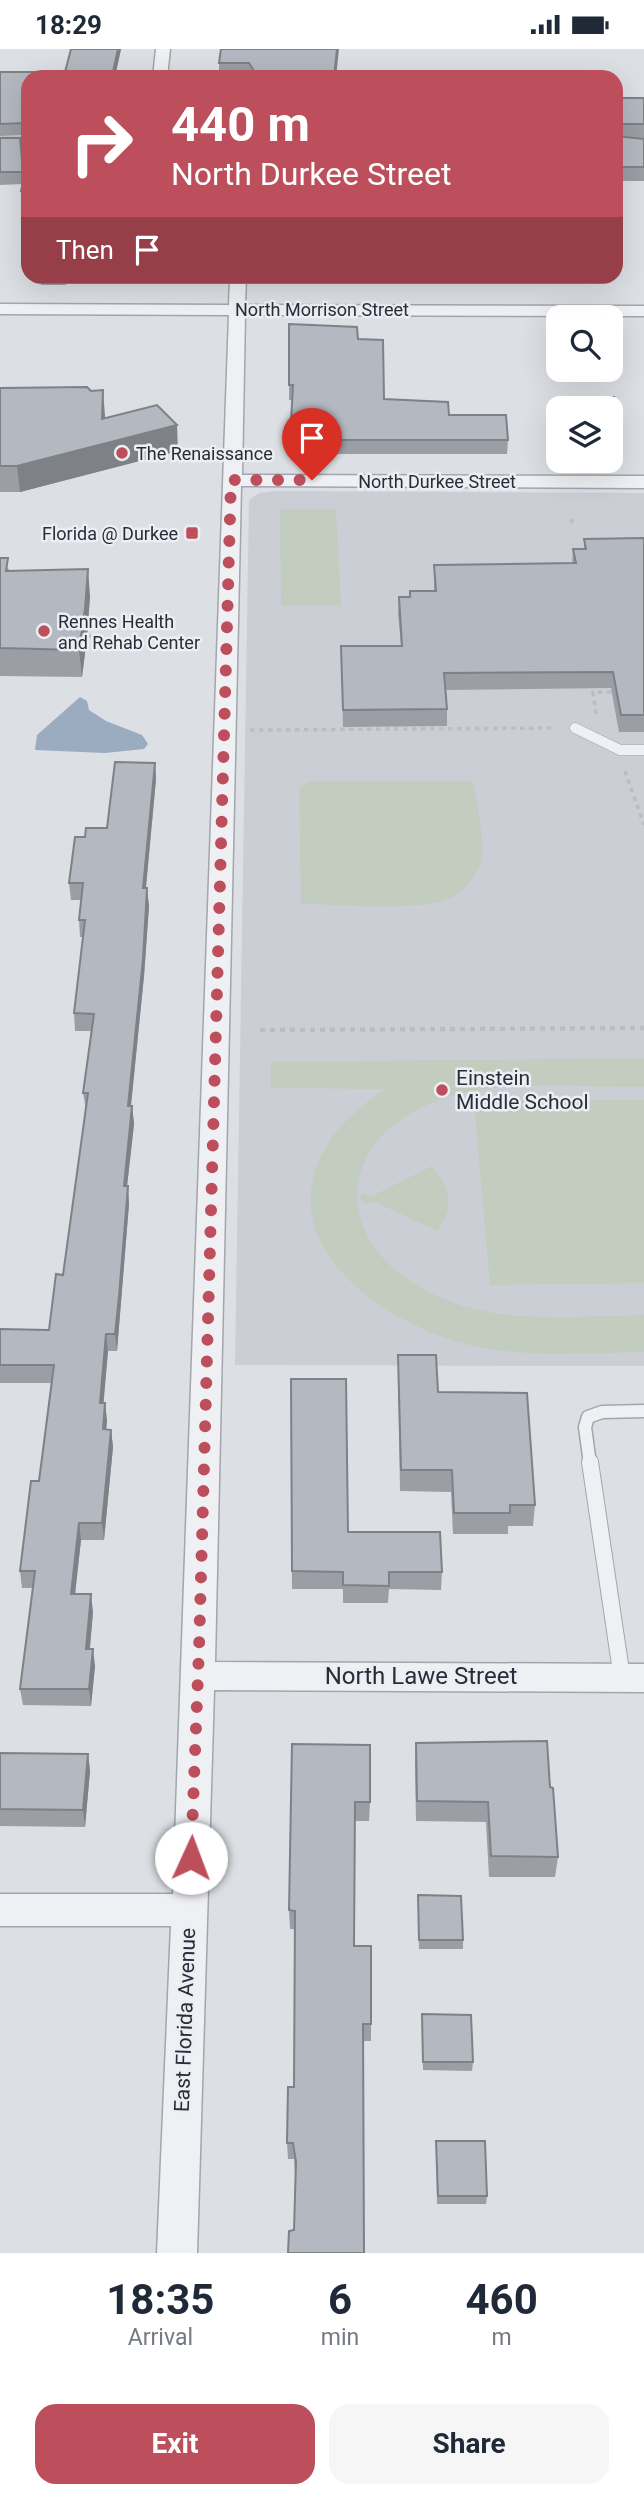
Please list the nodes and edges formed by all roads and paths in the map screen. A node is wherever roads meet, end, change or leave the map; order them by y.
1 (163, 49) edge
2 (161, 70) edge
3 (0, 143) edge
4 (21, 143) edge
5 (238, 284) edge
6 (0, 309) edge
7 (237, 309) junction
8 (644, 311) edge
9 (231, 480) junction
10 (644, 482) edge
11 (571, 519) dead end
12 (573, 526) dead end
13 (87, 636) edge
14 (98, 636) dead end
15 (612, 692) edge
16 (575, 728) joint
17 (245, 730) dead end
18 (600, 740) junction
19 (620, 750) junction
20 (644, 750) edge
21 (644, 825) edge
22 (644, 1028) edge
23 (260, 1030) dead end
24 (644, 1411) edge
25 (198, 1676) junction
26 (633, 1678) edge
27 (0, 1910) edge
28 (188, 1910) junction
29 (177, 2253) edge

1 - 2 street
3 - 4 street
5 - 7 street, East Florida Avenue
6 - 7 street, North Morrison Street
7 - 8 street, North Morrison Street
7 - 9 street, East Florida Avenue
9 - 10 street, North Durkee Street
9 - 25 street, East Florida Avenue
11 - 12 path
13 - 14 path
15 - 18 path
16 - 17 path
16 - 18 lane
18 - 19 lane
19 - 20 lane
19 - 21 path
22 - 23 path
24 - 26 lane
25 - 26 street, North Lawe Street
25 - 28 street, East Florida Avenue
27 - 28 street
28 - 29 street, East Florida Avenue

